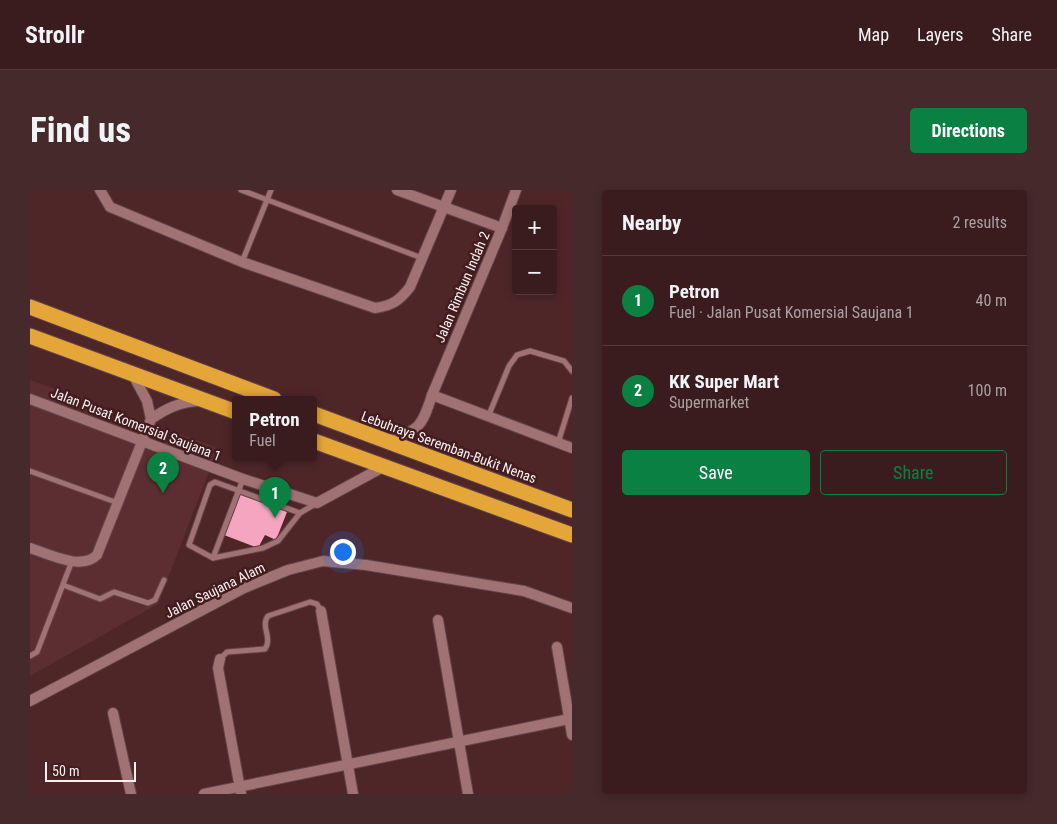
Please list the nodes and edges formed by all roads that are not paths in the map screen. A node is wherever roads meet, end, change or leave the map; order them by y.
1 (100, 190) edge
2 (241, 190) edge
3 (271, 190) edge
4 (397, 190) edge
5 (451, 190) edge
6 (516, 190) edge
7 (267, 200) junction
8 (445, 208) junction
9 (502, 228) junction
10 (423, 258) junction
11 (242, 262) junction
12 (30, 307) edge
13 (30, 336) edge
14 (572, 371) edge
15 (132, 373) junction
16 (432, 395) junction
17 (266, 396) edge
18 (572, 398) edge
19 (30, 399) edge
20 (205, 400) junction
21 (232, 410) edge
22 (317, 415) edge
23 (488, 417) junction
24 (151, 419) junction
25 (142, 441) junction
26 (386, 441) junction
27 (317, 442) edge
28 (558, 444) junction
29 (572, 448) edge
30 (383, 467) junction
31 (30, 471) edge
32 (243, 479) junction
33 (238, 489) junction
34 (118, 503) junction
35 (317, 503) junction
36 (572, 510) edge
37 (300, 513) junction
38 (572, 535) edge
39 (30, 548) edge
40 (214, 558) junction
41 (72, 561) junction
42 (164, 580) dead end
43 (63, 585) junction
44 (572, 608) edge
45 (321, 611) joint
46 (438, 620) dead end
47 (557, 647) dead end
48 (30, 656) edge
49 (220, 659) joint
50 (30, 701) edge
51 (113, 713) dead end
52 (569, 719) junction
53 (572, 735) edge
54 (459, 742) junction
55 (348, 765) junction
56 (241, 790) edge
57 (131, 794) edge
58 (204, 794) edge
59 (353, 794) edge
60 (468, 794) edge

1 - 11 street
2 - 7 lane
3 - 7 lane
4 - 8 street
5 - 8 street
6 - 9 street, Jalan Rimbun Indah 2
7 - 10 lane
7 - 11 lane
8 - 9 street
8 - 10 street
9 - 16 street, Jalan Rimbun Indah 2
10 - 11 street
12 - 17 highway
13 - 15 highway
14 - 23 lane
15 - 20 highway
15 - 24 street
16 - 23 street
16 - 26 street, Jalan Rimbun Indah 2
18 - 28 lane
19 - 25 street, Jalan Pusat Komersial Saujana 1
20 - 21 highway
20 - 24 street
22 - 26 highway, Lebuhraya Seremban-Bukit Nenas
23 - 28 street
24 - 25 street
25 - 32 street, Jalan Pusat Komersial Saujana 1
25 - 34 street
26 - 36 highway, Lebuhraya Seremban-Bukit Nenas
27 - 30 highway
28 - 29 street
30 - 35 street
30 - 38 highway
31 - 34 lane
32 - 33 lane
32 - 35 street, Jalan Pusat Komersial Saujana 1
33 - 37 lane
33 - 40 lane
33 - 40 lane
34 - 41 street
35 - 37 lane
37 - 40 lane
39 - 41 street
41 - 43 lane
42 - 43 lane
43 - 48 lane
44 - 50 street, Jalan Saujana Alam
45 - 49 lane
45 - 55 street
46 - 54 street
47 - 52 street
49 - 56 street
51 - 57 street
52 - 53 street
52 - 54 street
54 - 55 street
54 - 60 street
55 - 56 street
55 - 59 street
56 - 58 street

